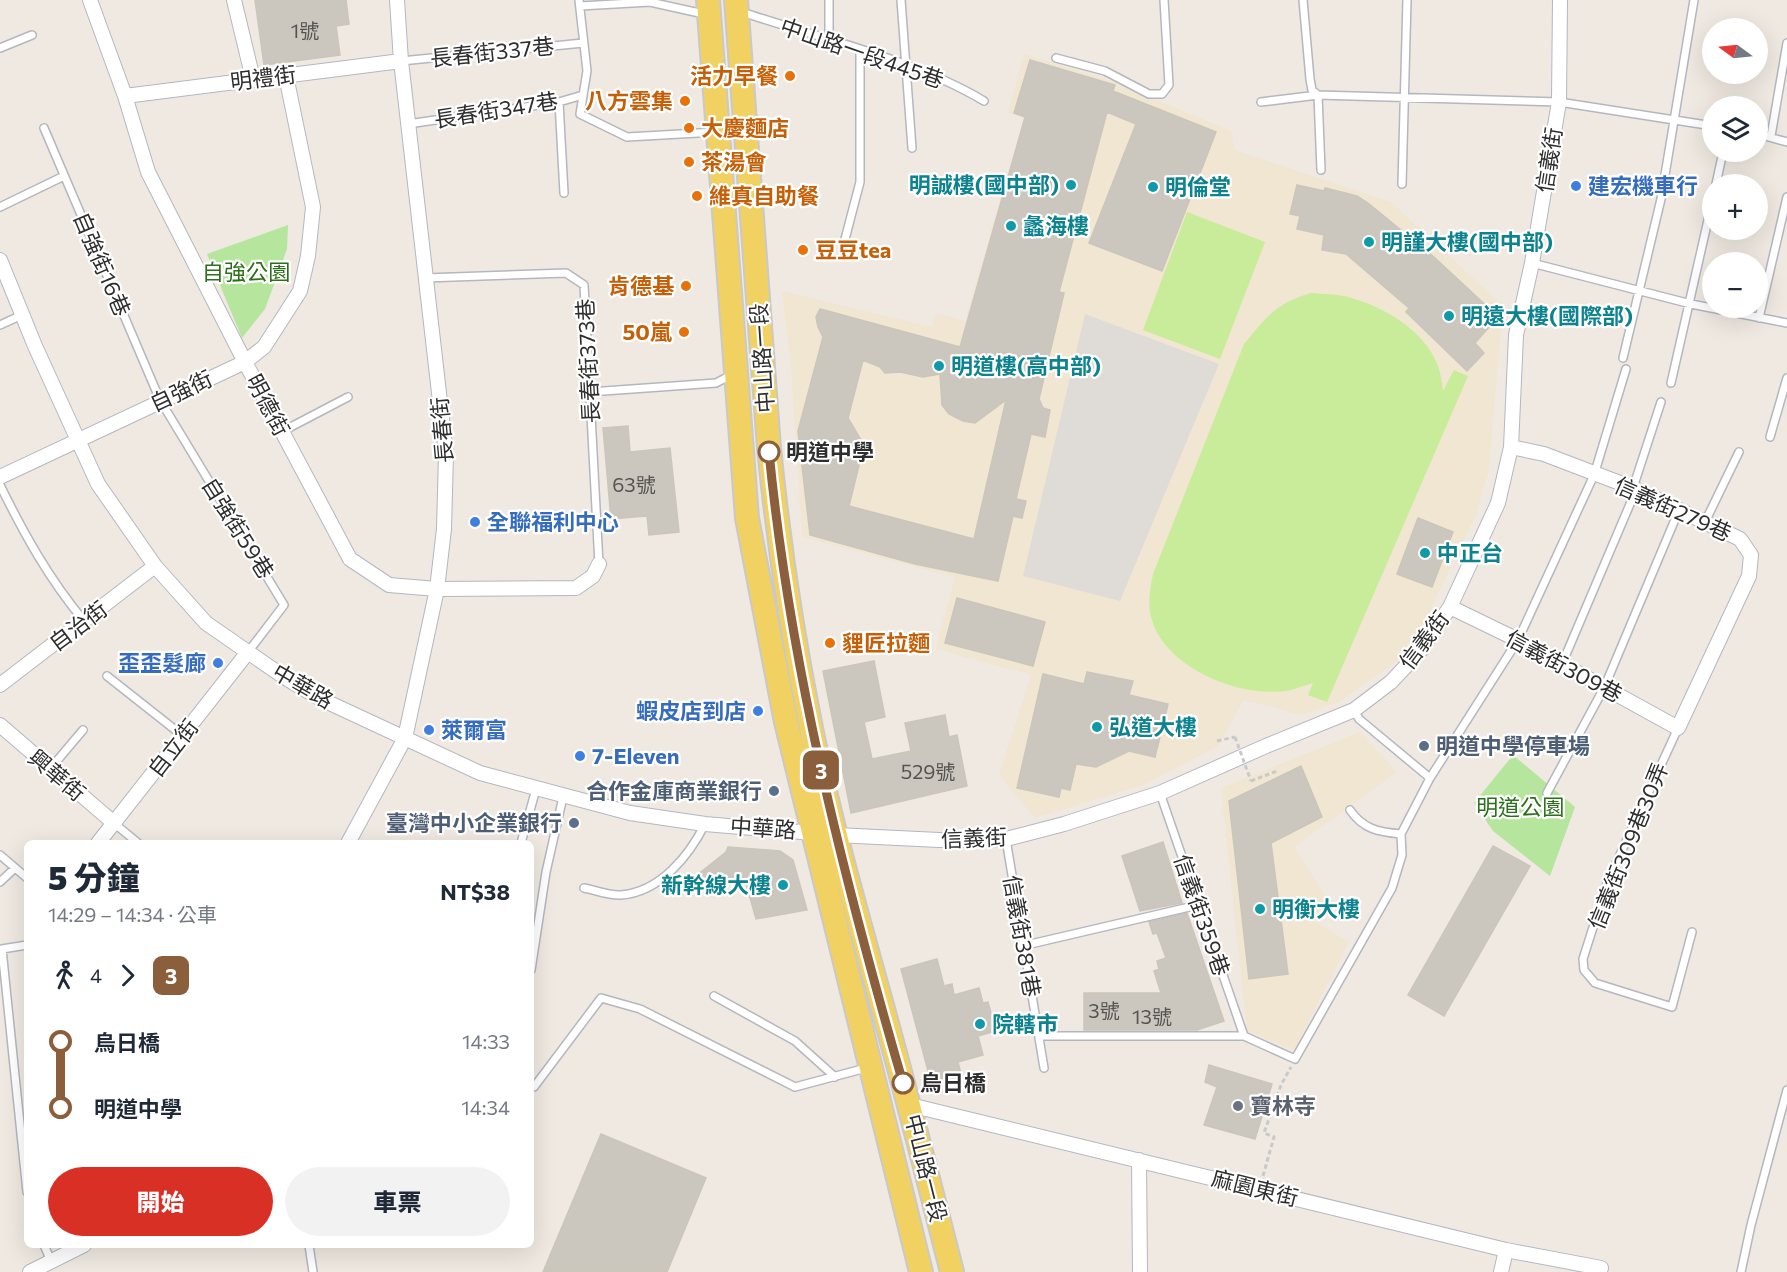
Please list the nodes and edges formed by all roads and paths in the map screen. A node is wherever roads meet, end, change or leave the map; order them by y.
1 (90, 0) edge
2 (234, 0) edge
3 (397, 0) edge
4 (829, 0) edge
5 (901, 0) edge
6 (1164, 0) edge
7 (1303, 0) edge
8 (1407, 0) edge
9 (1560, 0) edge
10 (1694, 0) edge
11 (579, 3) edge
12 (736, 5) edge
13 (709, 7) edge
14 (32, 35) dead end
15 (829, 41) junction
16 (584, 43) junction
17 (1787, 44) edge
18 (0, 48) edge
19 (860, 51) junction
20 (1056, 58) dead end
21 (401, 61) junction
22 (906, 66) junction
23 (286, 76) junction
24 (253, 79) junction
25 (1318, 94) junction
26 (583, 95) junction
27 (125, 96) junction
28 (1404, 99) junction
29 (984, 101) dead end
30 (559, 102) junction
31 (1261, 102) dead end
32 (1559, 102) junction
33 (1675, 119) junction
34 (408, 124) junction
35 (1702, 124) edge
36 (44, 128) dead end
37 (718, 132) junction
38 (1768, 136) edge
39 (1771, 136) junction
40 (1787, 142) edge
41 (912, 148) dead end
42 (1322, 170) dead end
43 (64, 176) junction
44 (1402, 184) dead end
45 (564, 194) dead end
46 (1787, 197) edge
47 (0, 207) edge
48 (1704, 240) edge
49 (844, 243) dead end
50 (0, 260) edge
51 (1532, 263) junction
52 (425, 278) junction
53 (1768, 279) edge
54 (1639, 292) junction
55 (1691, 304) junction
56 (1702, 306) edge
57 (23, 314) junction
58 (1759, 318) edge
59 (1787, 322) edge
60 (0, 325) edge
61 (1623, 358) dead end
62 (245, 362) junction
63 (1626, 369) dead end
64 (734, 373) junction
65 (1787, 378) edge
66 (1671, 383) dead end
67 (591, 392) junction
68 (348, 397) dead end
69 (160, 400) junction
70 (1661, 402) dead end
71 (283, 431) junction
72 (1770, 437) dead end
73 (79, 441) junction
74 (1511, 447) junction
75 (1739, 452) dead end
76 (1594, 475) junction
77 (0, 477) edge
78 (0, 485) edge
79 (1634, 489) junction
80 (1679, 510) junction
81 (1705, 522) junction
82 (599, 564) joint
83 (155, 566) junction
84 (437, 589) junction
85 (1450, 607) junction
86 (84, 621) junction
87 (1518, 640) junction
88 (248, 652) junction
89 (1562, 664) junction
90 (107, 676) dead end
91 (0, 685) edge
92 (1604, 688) junction
93 (1354, 710) junction
94 (0, 724) edge
95 (1677, 728) junction
96 (83, 730) dead end
97 (183, 736) junction
98 (405, 738) junction
99 (1217, 741) dead end
100 (50, 769) junction
101 (1277, 771) dead end
102 (1430, 778) junction
103 (536, 789) junction
104 (1160, 793) junction
105 (1547, 793) dead end
106 (563, 797) junction
107 (1350, 810) dead end
108 (115, 824) junction
109 (705, 824) junction
110 (824, 834) junction
111 (1401, 834) junction
112 (1006, 839) junction
113 (101, 840) edge
114 (134, 840) edge
115 (350, 840) edge
116 (522, 840) edge
117 (0, 855) edge
118 (15, 868) junction
119 (24, 876) edge
120 (0, 882) edge
121 (584, 888) dead end
122 (1198, 905) junction
123 (1692, 932) dead end
124 (24, 945) edge
125 (1022, 946) junction
126 (534, 950) edge
127 (714, 996) dead end
128 (1040, 1036) junction
129 (1244, 1036) junction
130 (1295, 1059) junction
131 (872, 1066) junction
132 (1044, 1068) dead end
133 (835, 1077) junction
134 (534, 1087) edge
135 (1787, 1090) edge
136 (910, 1105) junction
137 (1139, 1160) junction
138 (24, 1163) edge
139 (1260, 1189) junction
140 (45, 1248) edge
141 (78, 1248) edge
142 (309, 1248) edge
143 (1506, 1250) junction
144 (51, 1261) junction
145 (1601, 1268) dead end
146 (30, 1272) edge
147 (313, 1272) edge
148 (921, 1272) edge
149 (952, 1272) edge
150 (1140, 1272) edge
151 (1501, 1272) edge
152 (1741, 1272) edge

1 - 27 street, 明德街
2 - 24 street
3 - 21 street, 長春街
4 - 15 lane
5 - 22 lane
6 - 20 lane
7 - 25 lane
8 - 28 lane
9 - 32 street, 信義街
10 - 33 lane
11 - 13 lane
11 - 16 lane
12 - 15 lane, 中山路一段445巷
12 - 110 main road, 中山路一段
13 - 37 main road, 中山路一段
14 - 18 lane
15 - 19 lane, 中山路一段445巷
16 - 21 lane, 長春街337巷
16 - 26 lane
17 - 39 lane
19 - 22 lane, 中山路一段445巷
19 - 49 lane
21 - 23 street, 明禮街
21 - 34 street, 長春街
22 - 29 lane, 中山路一段445巷
22 - 41 lane
23 - 24 street, 明禮街
23 - 62 street, 自強街
24 - 27 street, 明禮街
25 - 28 lane
25 - 31 lane
25 - 42 lane
26 - 30 lane, 長春街347巷
26 - 37 lane
27 - 62 street, 明德街
28 - 32 lane
28 - 44 lane
30 - 34 lane, 長春街347巷
30 - 45 lane
32 - 33 lane
32 - 51 street, 信義街
33 - 35 lane
33 - 54 lane
34 - 52 street, 長春街
36 - 43 lane, 自強街16巷
37 - 64 main road, 中山路一段
38 - 39 lane
39 - 40 lane
43 - 47 lane
43 - 69 lane, 自強街16巷
46 - 53 lane
48 - 55 lane
50 - 57 street, 中華路
51 - 54 lane
51 - 74 street, 信義街
52 - 67 lane, 長春街373巷
52 - 84 street, 長春街
54 - 55 lane
54 - 61 lane
55 - 56 lane
55 - 66 lane
57 - 60 lane
57 - 73 street, 中華路
58 - 59 lane
62 - 69 street, 自強街
62 - 71 street, 明德街
63 - 76 lane
64 - 67 lane
64 - 110 main road, 中山路一段
65 - 72 lane
67 - 82 lane, 長春街373巷
68 - 71 lane
69 - 73 street, 自強街
69 - 88 lane, 自強街59巷
70 - 79 lane
71 - 84 street, 明德街
73 - 77 street, 自強街
73 - 83 street, 中華路
74 - 76 street, 信義街279巷
74 - 85 street, 信義街
75 - 81 lane
76 - 79 street, 信義街279巷
76 - 87 lane
78 - 86 lane
79 - 80 street, 信義街279巷
79 - 89 lane
80 - 81 street, 信義街279巷
80 - 92 lane
81 - 95 street, 信義街279巷
82 - 84 street, 明德街
83 - 86 street, 自治街
83 - 88 street, 中華路
84 - 98 street, 長春街
85 - 87 street, 信義街309巷
85 - 93 street, 信義街
86 - 91 street, 自治街
87 - 89 street, 信義街309巷
87 - 102 lane
88 - 97 street, 自立街
88 - 98 street, 中華路
89 - 92 street, 信義街309巷
90 - 97 lane
92 - 95 street, 信義街309巷
92 - 105 lane
93 - 102 lane
93 - 104 street, 信義街
94 - 100 street, 興華街
95 - 123 lane, 信義街309巷30弄
96 - 100 lane
97 - 108 street, 自立街
98 - 103 street, 中華路
98 - 115 street, 長春街
99 - 101 path, bridge
100 - 108 street, 興華街
102 - 111 lane
103 - 106 street, 中華路
103 - 116 lane
104 - 112 street, 信義街
104 - 122 lane, 信義街359巷
106 - 109 street, 中華路
106 - 126 lane
107 - 111 lane
108 - 113 street, 自立街
108 - 114 lane
109 - 110 street, 中華路
109 - 121 lane
110 - 112 street, 信義街
110 - 131 main road, 中山路一段
110 - 136 main road, 中山路一段
111 - 130 lane
112 - 125 lane, 信義街381巷
117 - 118 lane
118 - 119 lane
118 - 120 lane
122 - 125 lane
122 - 129 lane, 信義街359巷
124 - 138 lane
125 - 128 lane, 信義街381巷
127 - 133 lane
128 - 129 lane
128 - 132 lane, 信義街381巷
129 - 130 lane
130 - 139 path
131 - 133 lane
131 - 148 main road, 中山路一段
133 - 134 lane
135 - 152 lane
136 - 137 street, 麻園東街
136 - 149 main road, 中山路一段
137 - 139 street, 麻園東街
137 - 150 street
139 - 143 street, 麻園東街
140 - 144 lane
141 - 144 street
142 - 147 lane
143 - 145 street, 麻園東街
143 - 151 street
144 - 146 street

